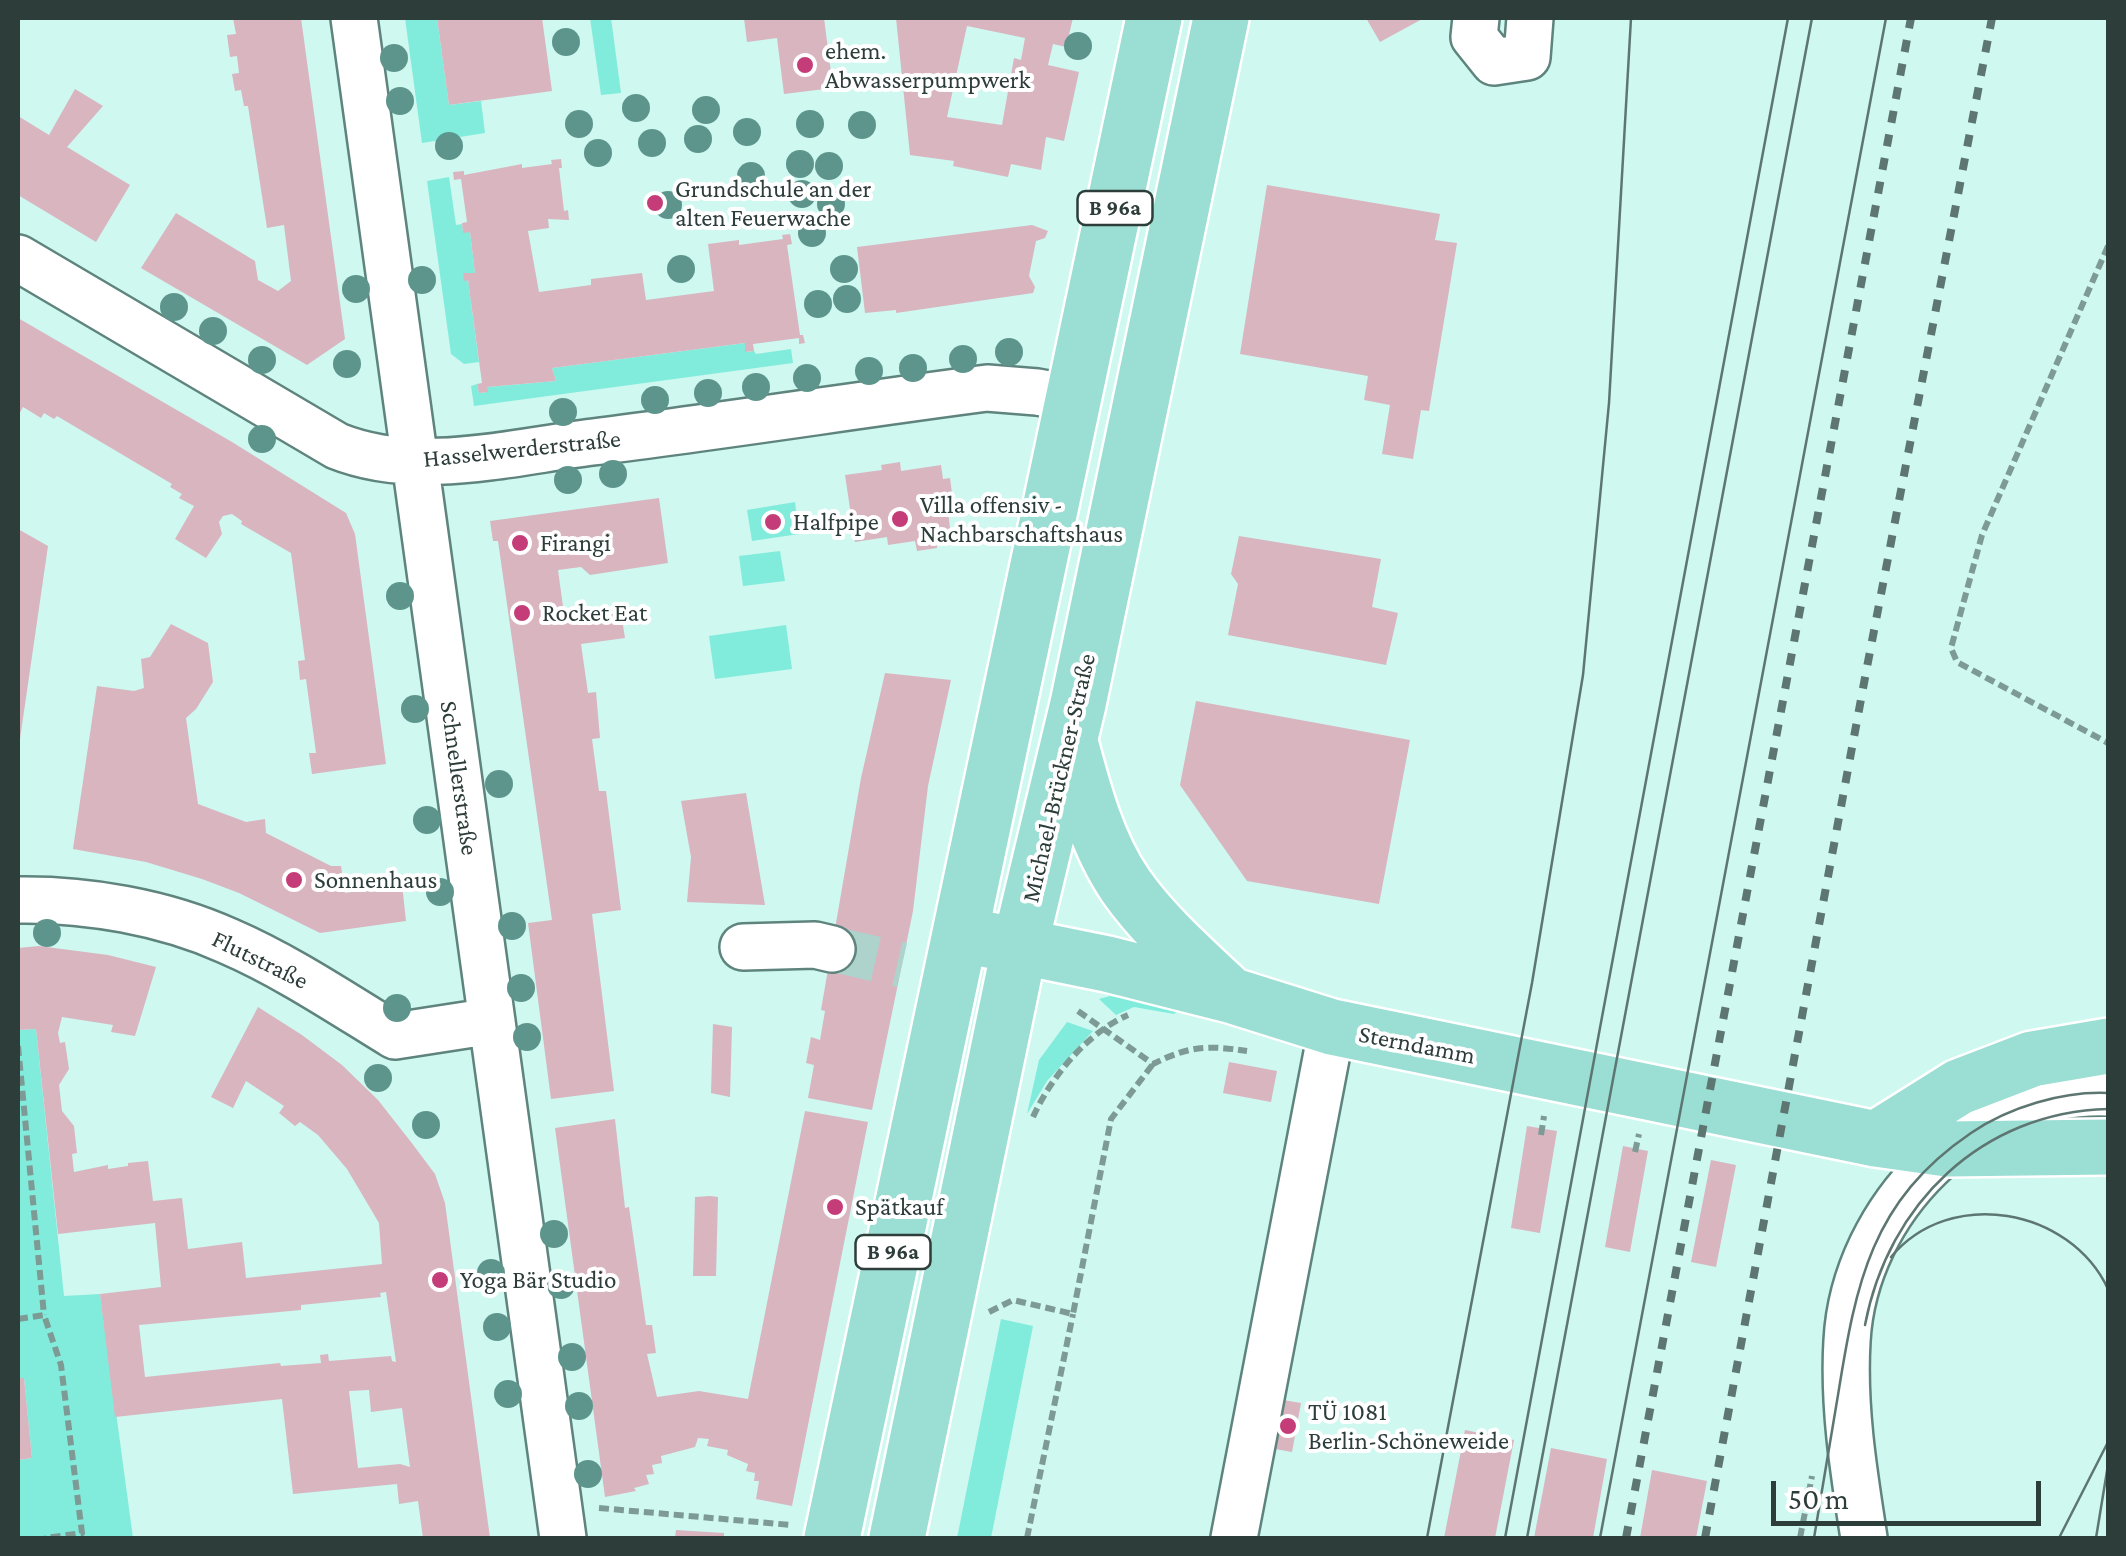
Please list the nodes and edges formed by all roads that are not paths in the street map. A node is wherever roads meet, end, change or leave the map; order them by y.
1 (354, 18) edge
2 (1154, 18) edge
3 (1220, 18) edge
4 (1476, 18) edge
5 (1530, 18) edge
6 (18, 258) edge
7 (1076, 399) junction
8 (415, 461) junction
9 (1070, 742) junction
10 (18, 900) edge
11 (961, 936) junction
12 (1020, 946) junction
13 (744, 947) dead end
14 (832, 949) tunnel mouth
15 (1230, 995) junction
16 (492, 1021) junction
17 (1332, 1028) junction
18 (2108, 1046) edge
19 (2108, 1093) edge
20 (1966, 1134) junction
21 (2108, 1147) edge
22 (1851, 1456) junction
23 (816, 1532) edge
24 (563, 1538) edge
25 (898, 1538) edge
26 (1234, 1538) edge
27 (1842, 1538) edge
28 (1864, 1538) edge
29 (1886, 1538) edge

1 - 8 street, Schnellerstraße
2 - 7 main road, B 96a
3 - 9 main road, Michael-Brückner-Straße / B 96a
4 - 5 street
6 - 8 street, Hasselwerderstraße
7 - 8 street, Hasselwerderstraße
7 - 11 main road, B 96a
8 - 16 street, Schnellerstraße
9 - 12 main road, Michael-Brückner-Straße / B 96a
9 - 15 main road
10 - 16 street, Flutstraße
11 - 12 main road, Sterndamm
11 - 23 main road, B 96a
12 - 15 main road, Sterndamm
12 - 25 main road, Michael-Brückner-Straße / B 96a
13 - 14 street
15 - 17 main road, Sterndamm
16 - 24 street, Schnellerstraße
17 - 20 main road, Sterndamm
17 - 26 street
18 - 20 main road, Sterndamm
19 - 20 street
20 - 21 main road, Sterndamm
20 - 22 street
20 - 29 street
22 - 27 street
22 - 28 street

